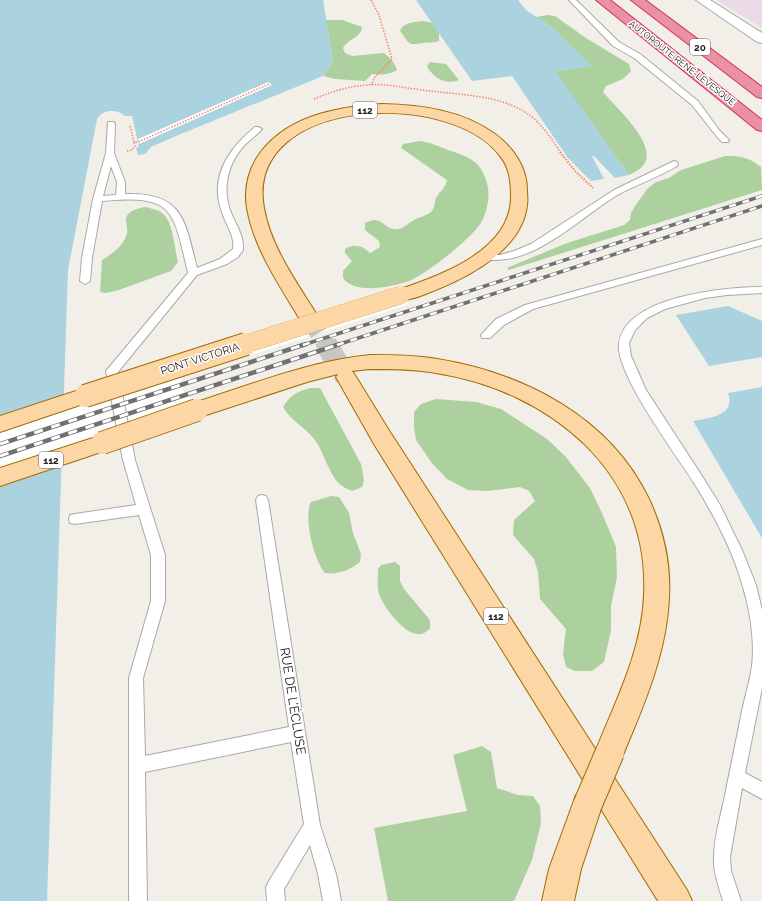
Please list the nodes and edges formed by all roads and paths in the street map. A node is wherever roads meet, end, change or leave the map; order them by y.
1 (371, 0) edge
2 (572, 0) edge
3 (602, 0) edge
4 (637, 0) edge
5 (702, 0) edge
6 (762, 39) edge
7 (269, 84) dead end
8 (371, 85) dead end
9 (762, 94) edge
10 (531, 117) dead end
11 (130, 122) dead end
12 (111, 124) dead end
13 (762, 127) edge
14 (258, 129) dead end
15 (725, 140) dead end
16 (134, 142) junction
17 (126, 151) dead end
18 (110, 153) junction
19 (674, 164) dead end
20 (588, 184) dead end
21 (120, 197) junction
22 (98, 199) junction
23 (762, 242) edge
24 (484, 257) junction
25 (193, 273) junction
26 (85, 281) dead end
27 (762, 290) edge
28 (308, 318) tunnel mouth
29 (486, 335) dead end
30 (346, 377) tunnel mouth
31 (0, 424) edge
32 (0, 477) edge
33 (262, 500) dead end
34 (143, 509) junction
35 (75, 519) dead end
36 (758, 690) edge
37 (298, 733) junction
38 (138, 765) junction
39 (736, 776) junction
40 (762, 790) edge
41 (312, 825) junction
42 (138, 901) edge
43 (276, 901) edge
44 (332, 901) edge
45 (558, 901) edge
46 (676, 901) edge
47 (732, 901) edge

1 - 8 path
2 - 15 lane
3 - 13 highway, AUTOROUTE RENÉ-LÉVESQUE / 20
4 - 9 highway, 20
5 - 6 street
7 - 16 path
10 - 20 path
11 - 16 path
12 - 18 lane
14 - 25 lane
16 - 17 path
18 - 21 lane
18 - 22 lane
19 - 24 lane
21 - 22 lane
21 - 25 lane
22 - 26 lane
23 - 29 lane
24 - 28 main road, 112
24 - 31 main road, PONT VICTORIA / 112, bridge
25 - 34 lane
27 - 36 lane
30 - 46 main road, 112
32 - 45 main road, 112, bridge
33 - 37 lane, RUE DE L'ÉCLUSE
34 - 35 lane
34 - 38 lane
36 - 39 lane
37 - 38 lane
37 - 41 lane, RUE DE L'ÉCLUSE
38 - 42 lane
39 - 40 lane
39 - 47 lane
41 - 43 lane
41 - 44 lane, RUE DE L'ÉCLUSE

